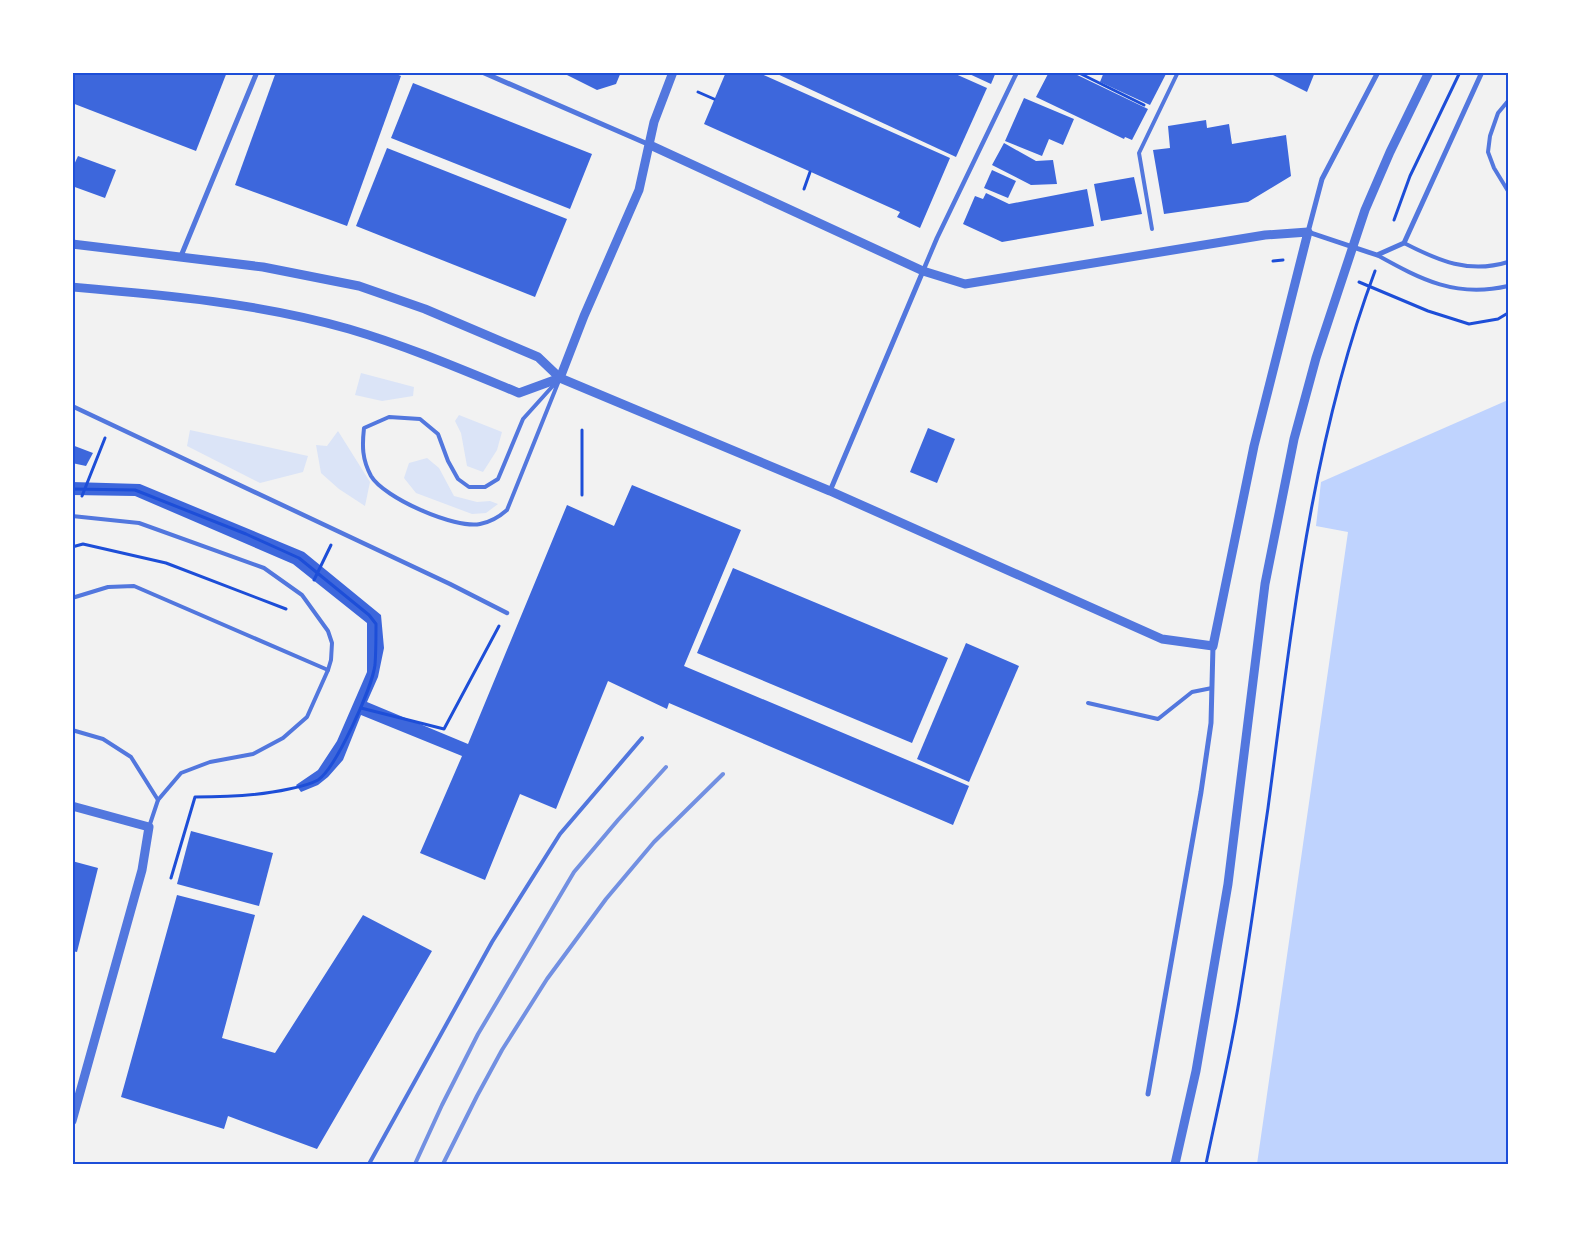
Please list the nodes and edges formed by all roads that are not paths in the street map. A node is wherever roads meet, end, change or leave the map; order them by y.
1 (257, 72) edge
2 (482, 72) edge
3 (673, 72) edge
4 (1017, 72) edge
5 (1178, 72) edge
6 (1378, 72) edge
7 (1429, 72) edge
8 (1482, 72) edge
9 (1508, 101) edge
10 (650, 145) junction
11 (1508, 191) edge
12 (1152, 229) dead end
13 (1308, 232) junction
14 (1404, 243) junction
15 (72, 244) edge
16 (1376, 255) junction
17 (181, 256) junction
18 (1508, 262) edge
19 (923, 271) junction
20 (1508, 286) edge
21 (72, 287) edge
22 (560, 378) junction
23 (72, 406) edge
24 (830, 491) junction
25 (72, 516) edge
26 (72, 598) edge
27 (507, 613) road end
28 (1214, 646) junction
29 (328, 670) junction
30 (1212, 688) junction
31 (1088, 703) dead end
32 (72, 730) edge
33 (642, 738) dead end
34 (158, 800) junction
35 (72, 806) edge
36 (149, 827) junction
37 (1148, 1094) dead end
38 (73, 1118) edge
39 (369, 1164) edge
40 (1175, 1164) edge

1 - 17 street
2 - 10 street
3 - 10 street
4 - 19 street
5 - 12 lane
6 - 13 street
7 - 40 street
8 - 14 street
9 - 11 lane
10 - 19 street
10 - 22 street
13 - 16 street
13 - 19 street
13 - 28 street
14 - 16 street
14 - 18 lane
15 - 17 street
16 - 20 lane
17 - 22 street
19 - 24 street
21 - 22 street
22 - 22 lane
22 - 24 street
23 - 27 street
24 - 28 street
25 - 29 lane
26 - 29 lane
28 - 30 street
29 - 34 lane
30 - 31 lane
30 - 37 street
32 - 34 lane
33 - 39 lane
34 - 36 lane
35 - 36 street
36 - 38 street

